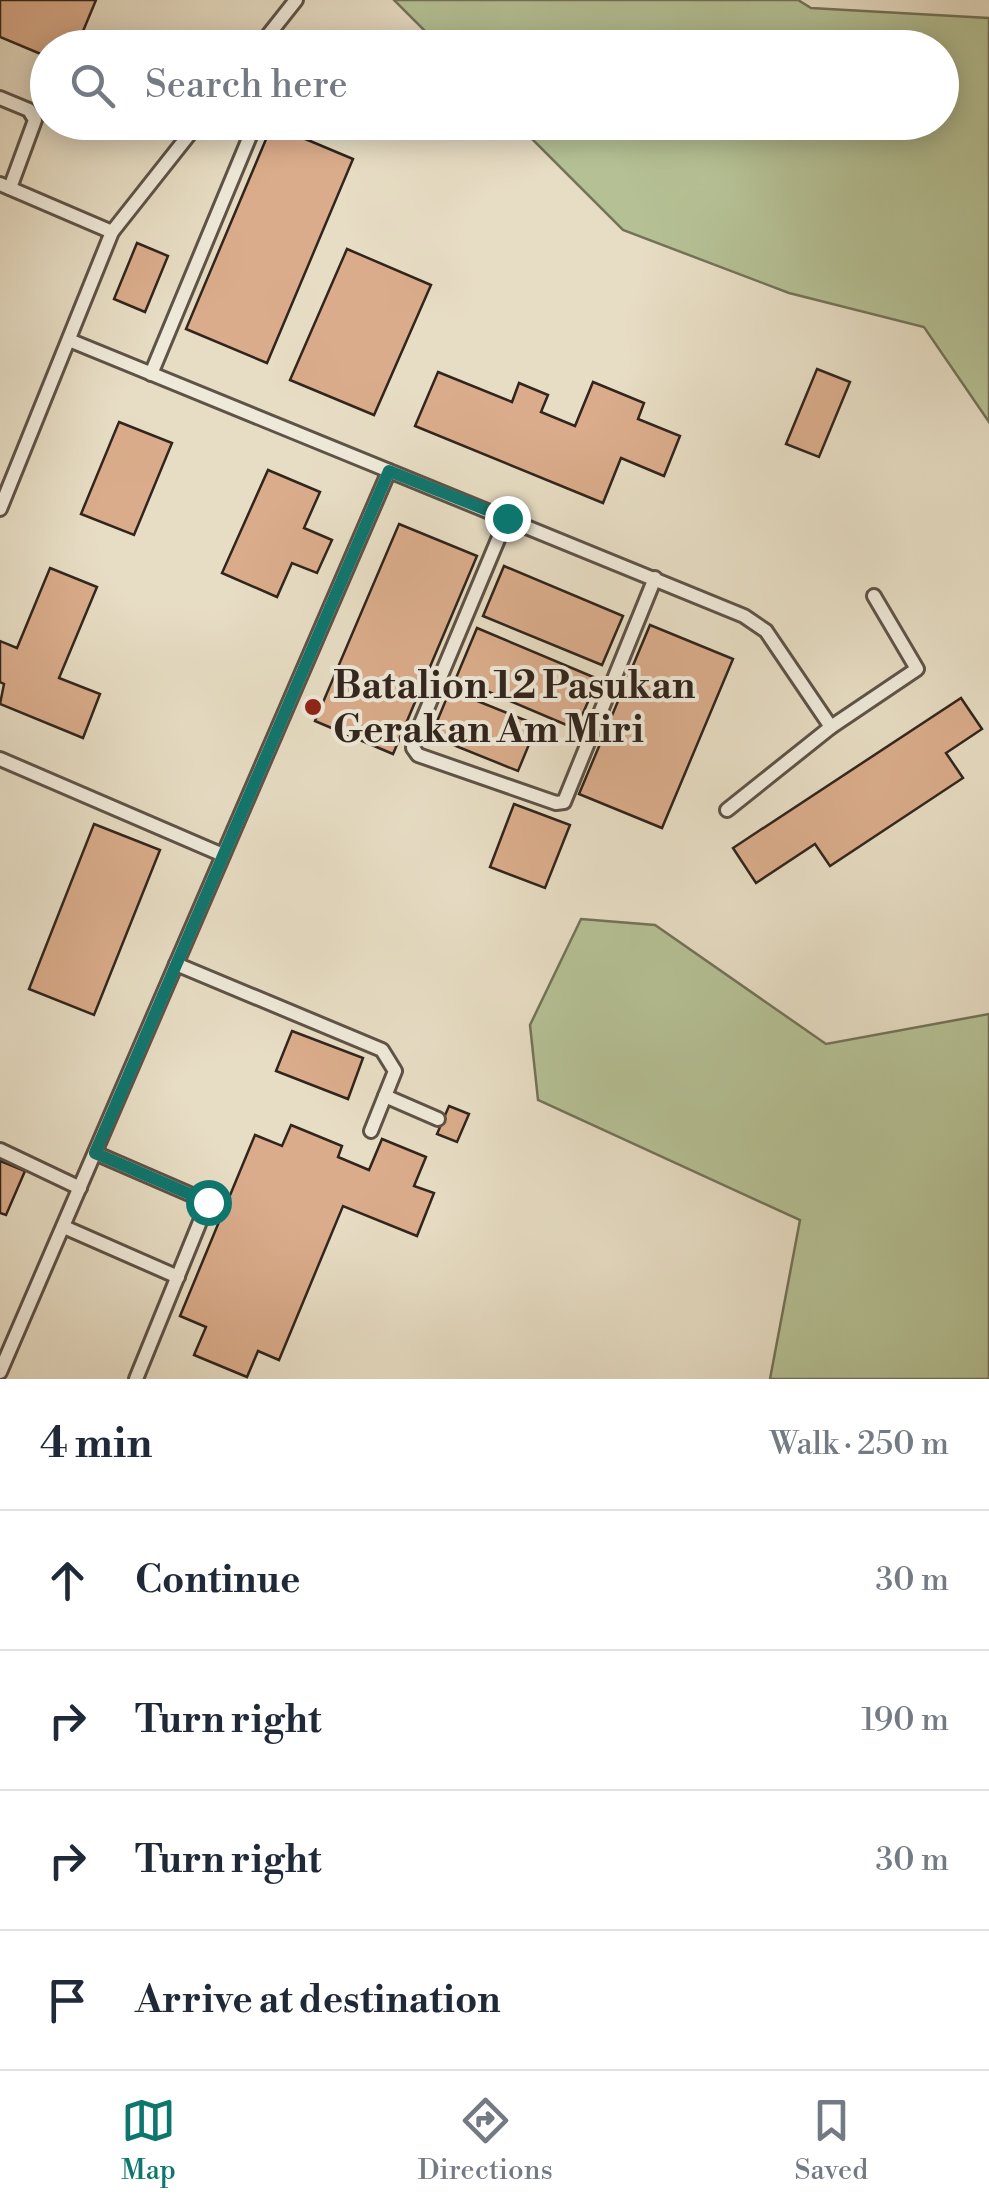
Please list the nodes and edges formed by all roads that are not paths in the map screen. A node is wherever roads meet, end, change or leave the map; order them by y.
1 (296, 0) edge
2 (272, 30) edge
3 (0, 98) edge
4 (30, 111) edge
5 (30, 133) edge
6 (185, 140) edge
7 (248, 140) edge
8 (5, 186) edge
9 (112, 232) junction
10 (69, 340) junction
11 (150, 374) junction
12 (389, 471) junction
13 (0, 510) edge
14 (507, 518) junction
15 (655, 578) junction
16 (874, 596) dead end
17 (831, 727) junction
18 (0, 759) edge
19 (727, 810) dead end
20 (224, 856) junction
21 (176, 964) junction
22 (385, 1096) junction
23 (438, 1118) dead end
24 (371, 1132) dead end
25 (0, 1150) edge
26 (95, 1153) junction
27 (80, 1188) junction
28 (64, 1227) junction
29 (178, 1277) junction
30 (0, 1372) edge
31 (136, 1379) edge

1 - 2 lane
3 - 4 lane
5 - 8 lane
6 - 9 lane
7 - 11 lane
8 - 9 lane
9 - 10 lane
10 - 11 lane
10 - 13 lane
11 - 12 lane
12 - 14 lane
12 - 20 lane
14 - 15 lane
14 - 15 lane
15 - 17 lane
16 - 17 lane
17 - 19 lane
18 - 20 lane
20 - 21 lane
21 - 22 lane
21 - 26 lane
22 - 23 lane
22 - 24 lane
25 - 27 lane
26 - 27 lane
26 - 29 lane
27 - 28 lane
28 - 29 lane
28 - 30 lane
29 - 31 lane

